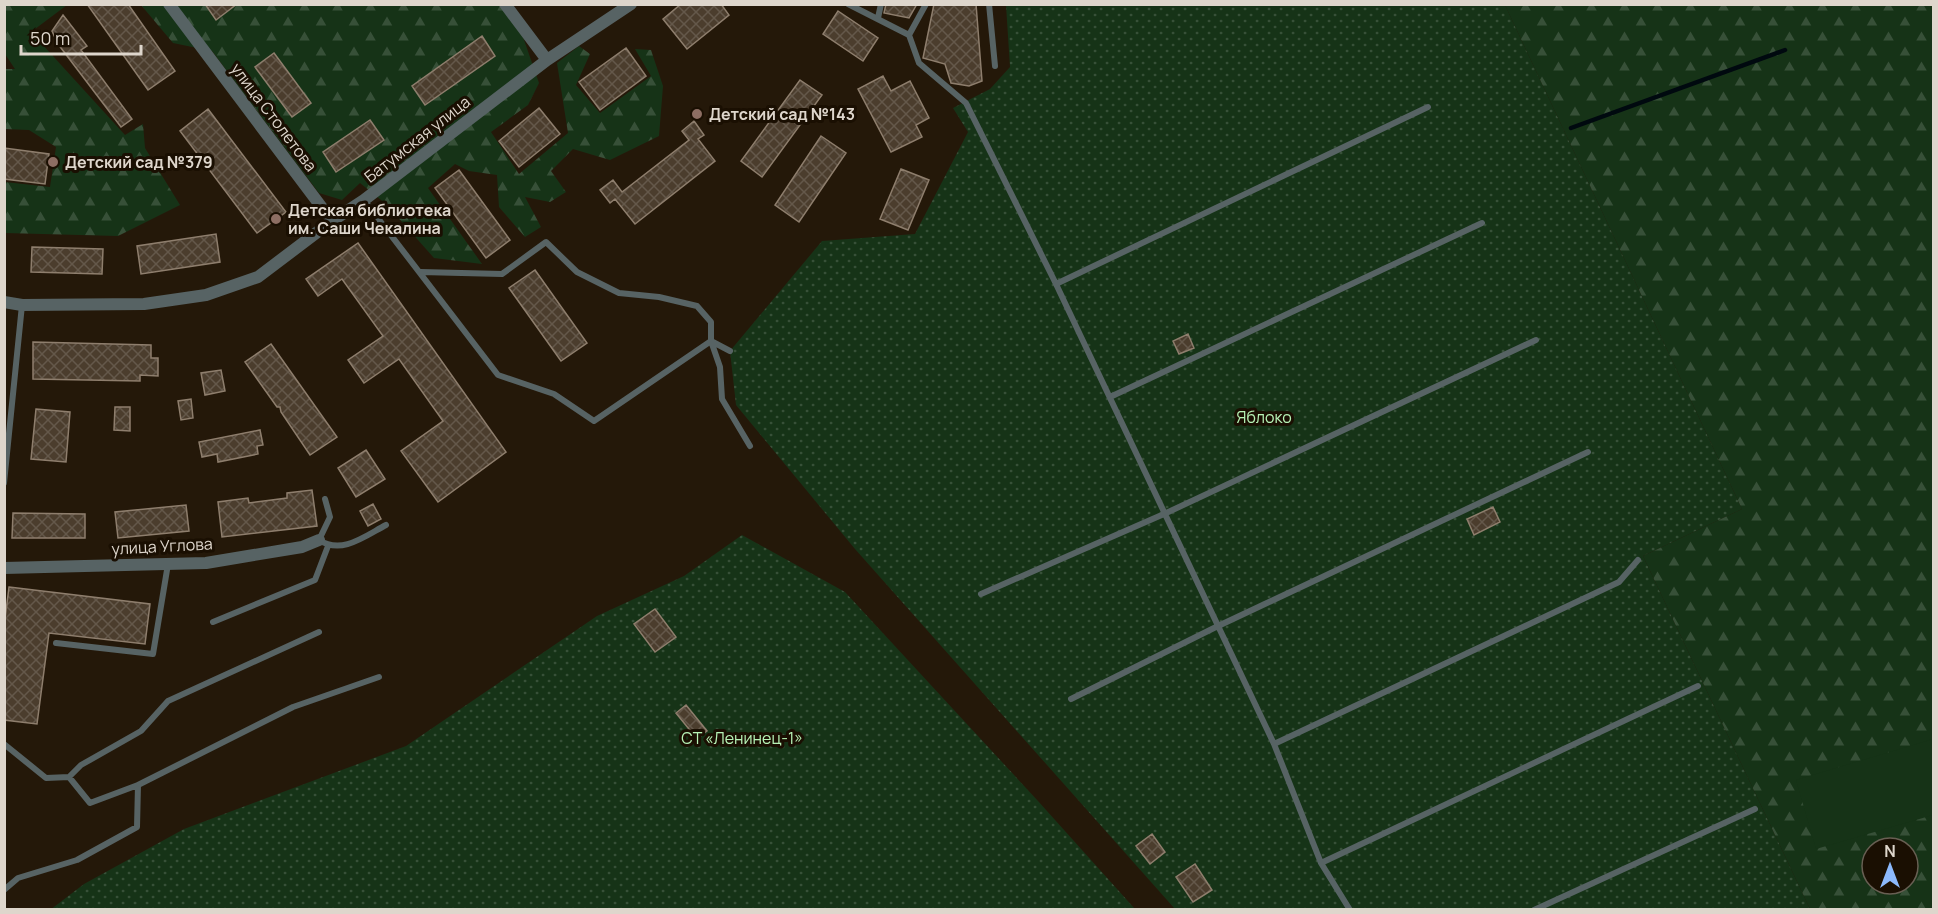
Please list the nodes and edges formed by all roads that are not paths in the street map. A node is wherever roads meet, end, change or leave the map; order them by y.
1 (169, 4) edge
2 (505, 4) edge
3 (631, 4) edge
4 (848, 4) edge
5 (881, 4) edge
6 (926, 4) edge
7 (989, 4) edge
8 (878, 18) junction
9 (909, 35) junction
10 (547, 60) junction
11 (994, 66) dead end
12 (1428, 107) dead end
13 (364, 200) junction
14 (332, 221) junction
15 (1482, 223) dead end
16 (421, 272) junction
17 (1056, 284) junction
18 (4, 302) edge
19 (22, 305) junction
20 (1536, 340) dead end
21 (711, 341) junction
22 (730, 351) dead end
23 (1110, 397) junction
24 (750, 446) dead end
25 (1588, 452) dead end
26 (4, 483) edge
27 (325, 499) dead end
28 (1164, 514) junction
29 (386, 525) dead end
30 (324, 543) junction
31 (1638, 560) dead end
32 (168, 564) junction
33 (4, 568) edge
34 (981, 594) dead end
35 (213, 622) dead end
36 (1216, 627) junction
37 (319, 632) dead end
38 (56, 643) dead end
39 (379, 677) dead end
40 (1698, 686) dead end
41 (1071, 699) dead end
42 (4, 744) edge
43 (1274, 744) junction
44 (69, 777) junction
45 (138, 785) junction
46 (1755, 809) dead end
47 (1321, 863) junction
48 (4, 890) edge
49 (1350, 909) edge
50 (1534, 909) edge

1 - 14 street, улица Столетова
2 - 10 street
3 - 10 street, Батумская улица
4 - 8 lane
5 - 8 lane
6 - 9 lane
7 - 11 lane
8 - 9 lane
9 - 17 lane
10 - 13 street, Батумская улица
12 - 17 lane
13 - 14 street, Батумская улица
13 - 16 lane
14 - 19 street, Батумская улица
15 - 23 lane
16 - 21 lane
16 - 21 lane
17 - 23 lane
18 - 19 street, Батумская улица
19 - 26 lane
20 - 28 lane
21 - 22 lane
21 - 24 lane
23 - 28 lane
25 - 36 lane
27 - 30 lane
28 - 34 lane
28 - 36 lane
29 - 30 lane
30 - 32 street, улица Углова
30 - 35 lane
31 - 43 lane
32 - 33 street, улица Углова
32 - 38 lane
36 - 41 lane
36 - 43 lane
37 - 44 lane
39 - 45 lane
40 - 47 lane
42 - 44 lane
43 - 47 lane
44 - 45 lane
45 - 48 lane
46 - 50 lane
47 - 49 lane

